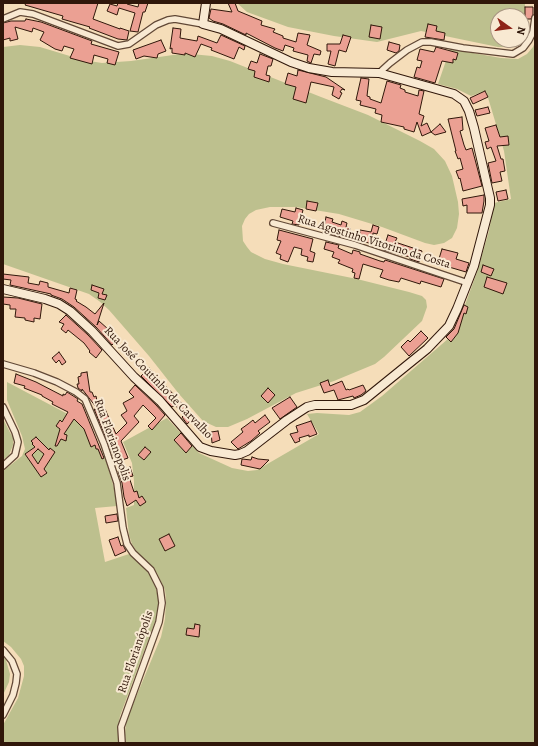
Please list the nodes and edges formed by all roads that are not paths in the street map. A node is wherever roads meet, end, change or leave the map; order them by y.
1 (206, 3) edge
2 (535, 18) edge
3 (3, 19) edge
4 (203, 24) junction
5 (379, 73) junction
6 (273, 223) dead end
7 (468, 283) junction
8 (3, 289) edge
9 (3, 364) edge
10 (3, 407) edge
11 (3, 466) edge
12 (134, 553) joint
13 (3, 650) edge
14 (3, 715) edge
15 (122, 743) edge

1 - 4 street
2 - 5 street
3 - 4 street, Rua José Coutinho de Carvalho
4 - 5 street, Rua José Coutinho de Carvalho
5 - 7 street, Rua José Coutinho de Carvalho
6 - 7 street, Rua Agostinho Vitorino da Costa
7 - 8 street, Rua José Coutinho de Carvalho
9 - 12 street, Rua Florianopolis
10 - 11 street
12 - 15 street, Rua Florianópolis
13 - 14 street

